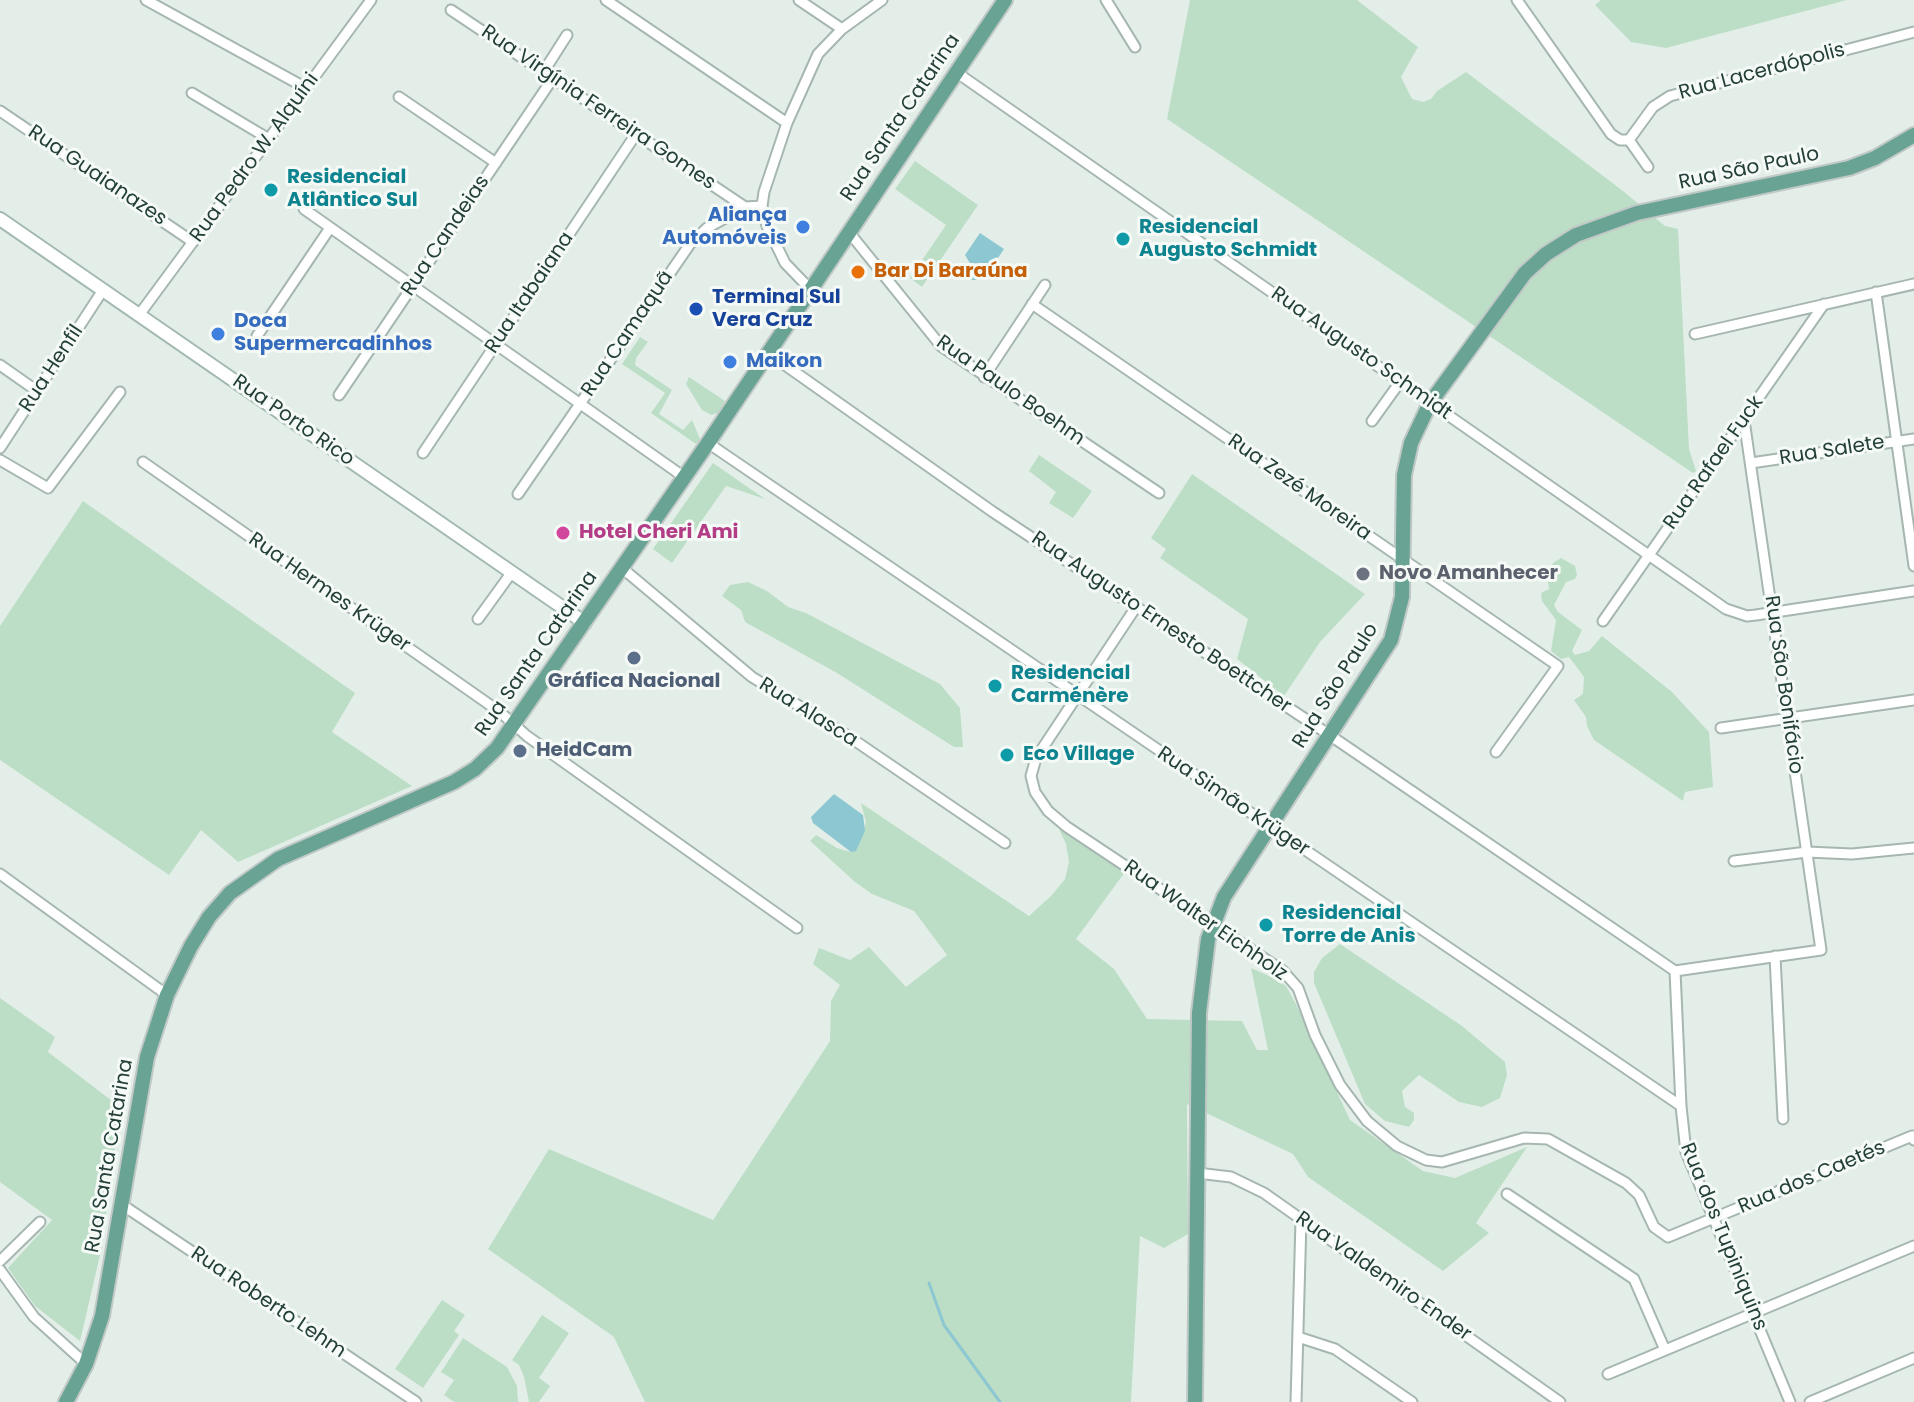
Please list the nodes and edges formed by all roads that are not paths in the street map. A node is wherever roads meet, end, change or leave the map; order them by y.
1 (146, 0) edge
2 (371, 0) edge
3 (606, 0) edge
4 (799, 0) edge
5 (882, 0) edge
6 (1005, 0) edge
7 (1106, 0) edge
8 (1534, 0) edge
9 (1520, 4) edge
10 (451, 10) dead end
11 (842, 29) junction
12 (1914, 32) edge
13 (567, 35) dead end
14 (1135, 47) dead end
15 (544, 71) junction
16 (956, 72) junction
17 (553, 78) junction
18 (306, 88) junction
19 (192, 93) dead end
20 (399, 97) dead end
21 (0, 111) edge
22 (787, 123) junction
23 (636, 134) junction
24 (1914, 135) edge
25 (269, 139) junction
26 (1629, 140) junction
27 (496, 163) junction
28 (1648, 167) dead end
29 (762, 206) junction
30 (745, 207) junction
31 (304, 209) dead end
32 (0, 219) edge
33 (330, 228) junction
34 (848, 231) junction
35 (193, 242) junction
36 (1914, 284) edge
37 (1045, 285) dead end
38 (413, 286) junction
39 (810, 289) junction
40 (103, 290) junction
41 (1876, 292) junction
42 (1032, 304) junction
43 (1824, 304) junction
44 (139, 315) junction
45 (1695, 334) dead end
46 (257, 336) dead end
47 (496, 344) junction
48 (768, 353) junction
49 (0, 365) edge
50 (984, 377) junction
51 (1400, 382) junction
52 (37, 391) junction
53 (120, 392) dead end
54 (339, 395) dead end
55 (1430, 403) junction
56 (580, 404) junction
57 (1744, 420) junction
58 (1372, 421) dead end
59 (1914, 439) edge
60 (1897, 441) junction
61 (708, 443) junction
62 (0, 448) edge
63 (423, 453) dead end
64 (0, 460) edge
65 (143, 462) dead end
66 (1751, 463) junction
67 (684, 477) junction
68 (1159, 493) dead end
69 (518, 494) dead end
70 (1649, 555) junction
71 (1403, 560) junction
72 (1914, 566) edge
73 (622, 568) junction
74 (512, 572) junction
75 (1914, 591) edge
76 (1136, 607) junction
77 (1772, 613) junction
78 (478, 619) dead end
79 (1603, 621) dead end
80 (585, 623) junction
81 (1078, 697) junction
82 (1914, 700) edge
83 (1787, 718) junction
84 (515, 725) junction
85 (1721, 728) dead end
86 (1331, 736) junction
87 (1496, 752) dead end
88 (1270, 827) junction
89 (1005, 843) dead end
90 (1914, 848) edge
91 (1807, 852) junction
92 (1734, 861) dead end
93 (0, 874) edge
94 (1212, 923) junction
95 (797, 928) dead end
96 (1775, 956) junction
97 (1675, 971) junction
98 (167, 995) junction
99 (1681, 1106) junction
100 (1783, 1119) dead end
101 (1913, 1138) edge
102 (1197, 1173) junction
103 (1507, 1194) dead end
104 (121, 1204) junction
105 (1301, 1220) junction
106 (1713, 1220) junction
107 (40, 1222) dead end
108 (1914, 1246) edge
109 (0, 1261) edge
110 (0, 1270) edge
111 (1753, 1314) junction
112 (1298, 1337) junction
113 (1665, 1350) junction
114 (1914, 1358) edge
115 (86, 1364) junction
116 (1608, 1374) dead end
117 (66, 1402) edge
118 (416, 1402) edge
119 (1195, 1402) edge
120 (1296, 1402) edge
121 (1412, 1402) edge
122 (1560, 1402) edge
123 (1790, 1402) edge
124 (1810, 1402) edge

1 - 18 street
2 - 18 street, Rua Pedro W. Alquíni
3 - 22 street
4 - 11 street
5 - 11 street
6 - 16 main road, Rua Santa Catarina
7 - 14 street
8 - 9 street
9 - 26 street
10 - 15 street, Rua Virgínia Ferreira Gomes
11 - 22 street
12 - 26 street, Rua Lacerdópolis
13 - 15 street
15 - 17 street, Rua Virgínia Ferreira Gomes
16 - 34 main road, Rua Santa Catarina
16 - 51 street, Rua Augusto Schmidt
17 - 23 street, Rua Virgínia Ferreira Gomes
17 - 27 street, Rua Candeias
18 - 25 street, Rua Pedro W. Alquíni
19 - 25 street
20 - 27 street
21 - 35 street, Rua Guaianazes
22 - 29 street
23 - 30 street, Rua Virgínia Ferreira Gomes
23 - 47 street, Rua Itabaiana
24 - 55 main road, Rua São Paulo
25 - 35 street, Rua Pedro W. Alquíni
26 - 28 street
27 - 38 street, Rua Candeias
29 - 30 street, Rua Camaquã
29 - 39 street
30 - 56 street, Rua Camaquã
31 - 33 street
32 - 40 main road, Rua Porto Rico
33 - 38 street
33 - 46 street
34 - 39 main road, Rua Santa Catarina
34 - 50 street, Rua Paulo Boehm
35 - 44 street, Rua Pedro W. Alquíni
36 - 41 street
37 - 42 street
38 - 47 street
38 - 54 street, Rua Candeias
39 - 48 main road, Rua Santa Catarina
40 - 44 main road, Rua Porto Rico
40 - 52 street, Rua Henfil
41 - 43 street
41 - 60 street
42 - 50 street
42 - 71 street, Rua Zezé Moreira
43 - 45 street
43 - 57 street, Rua Rafael Fuck
44 - 74 main road, Rua Porto Rico
47 - 56 street
47 - 63 street, Rua Itabaiana
48 - 61 main road, Rua Santa Catarina
48 - 76 street, Rua Augusto Ernesto Boettcher
49 - 52 street
50 - 68 street, Rua Paulo Boehm
51 - 55 street, Rua Augusto Schmidt
51 - 58 street
52 - 62 street, Rua Henfil
53 - 64 street
55 - 70 street, Rua Augusto Schmidt
55 - 71 main road, Rua São Paulo
56 - 67 street
56 - 69 street, Rua Camaquã
57 - 66 street, Rua São Bonifácio
57 - 70 street, Rua Rafael Fuck
59 - 60 street, Rua Salete
60 - 66 street, Rua Salete
60 - 72 street
61 - 67 main road, Rua Santa Catarina
61 - 81 street, Rua Simão Krüger
65 - 84 street, Rua Hermes Krüger
66 - 77 street, Rua São Bonifácio
67 - 73 main road, Rua Santa Catarina
70 - 77 street, Rua Augusto Schmidt
70 - 79 street, Rua Rafael Fuck
71 - 86 main road, Rua São Paulo
71 - 87 street, Rua Zezé Moreira
73 - 80 main road, Rua Santa Catarina
73 - 89 street, Rua Alasca
74 - 78 street
74 - 80 main road, Rua Porto Rico
75 - 77 street, Rua Augusto Schmidt
76 - 81 street, Rua Walter Eichholz
76 - 86 street, Rua Augusto Ernesto Boettcher
77 - 83 street, Rua São Bonifácio
80 - 84 main road, Rua Santa Catarina
81 - 88 street, Rua Simão Krüger
81 - 94 street, Rua Walter Eichholz
82 - 83 street
83 - 85 street
83 - 91 street, Rua São Bonifácio
84 - 95 street, Rua Hermes Krüger
84 - 98 main road, Rua Santa Catarina
86 - 88 main road, Rua São Paulo
86 - 97 street, Rua Augusto Ernesto Boettcher
88 - 94 main road, Rua São Paulo
88 - 99 street, Rua Simão Krüger
90 - 91 street
91 - 92 street
91 - 96 street, Rua São Bonifácio
93 - 98 street
94 - 102 main road, Rua São Paulo
94 - 106 street, Rua Walter Eichholz
96 - 97 street
96 - 100 street
97 - 99 street, Rua dos Tupiniquins
98 - 104 main road, Rua Santa Catarina
99 - 106 street, Rua dos Tupiniquins
101 - 106 street, Rua dos Caetés
102 - 105 street, Rua Valdemiro Ender
102 - 119 main road, Rua São Paulo
103 - 113 street
104 - 115 main road, Rua Santa Catarina
104 - 118 street, Rua Roberto Lehm
105 - 112 street
105 - 122 street, Rua Valdemiro Ender
106 - 111 street, Rua dos Tupiniquins
107 - 109 street
108 - 111 street
110 - 115 street
111 - 113 street
111 - 123 street, Rua dos Tupiniquins
112 - 120 street
112 - 121 street
113 - 116 street
114 - 124 street
115 - 117 main road, Rua Santa Catarina

